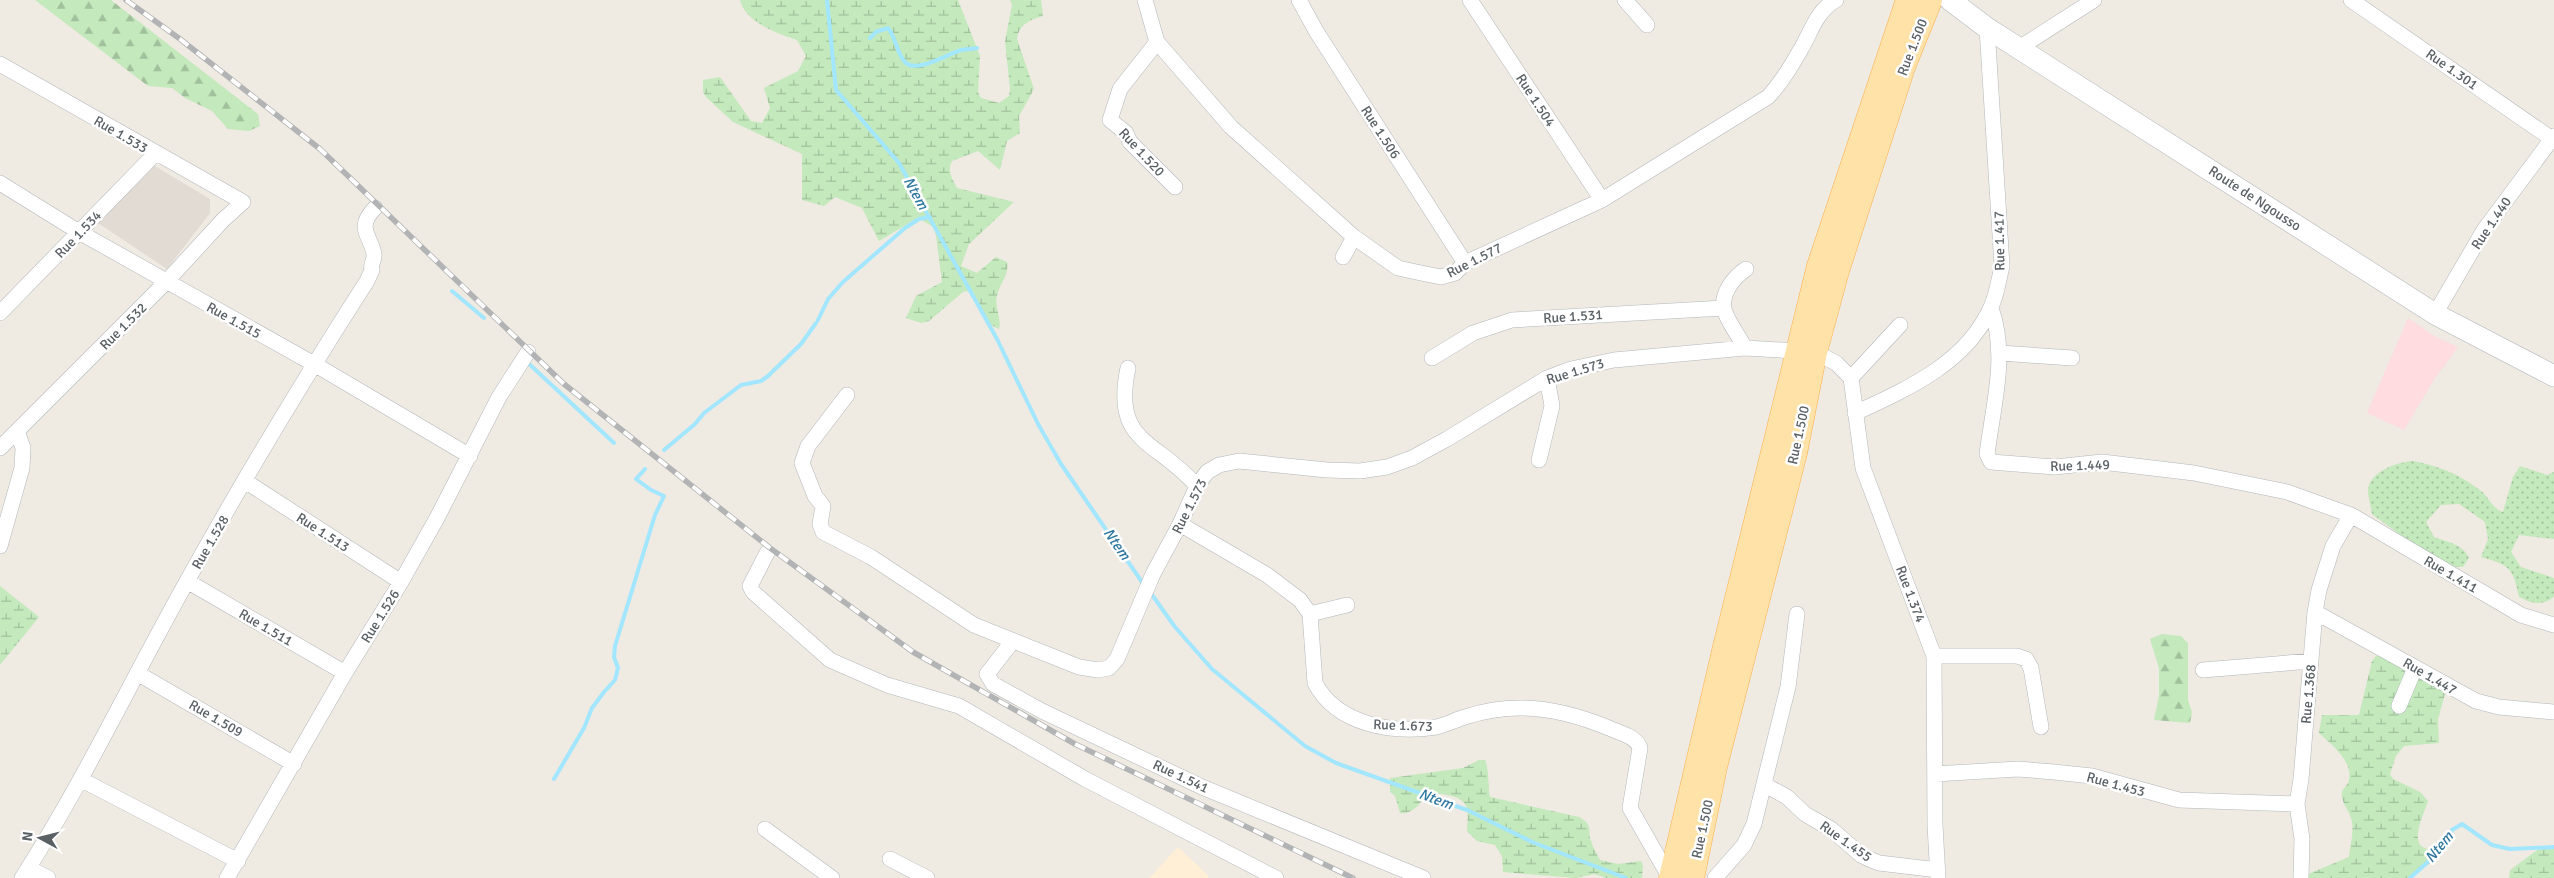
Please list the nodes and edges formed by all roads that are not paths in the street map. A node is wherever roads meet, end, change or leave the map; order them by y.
1 (1145, 0) edge
2 (1299, 0) edge
3 (1470, 0) edge
4 (1624, 0) edge
5 (1836, 0) edge
6 (1908, 0) edge
7 (1930, 0) edge
8 (1950, 0) edge
9 (1972, 0) edge
10 (2094, 0) edge
11 (2351, 0) edge
12 (1647, 25) dead end
13 (1987, 28) junction
14 (1157, 42) junction
15 (2019, 48) junction
16 (0, 64) edge
17 (2553, 138) edge
18 (155, 154) junction
19 (0, 183) edge
20 (1175, 187) dead end
21 (1602, 200) junction
22 (243, 202) joint
23 (375, 208) dead end
24 (79, 232) junction
25 (1354, 238) junction
26 (1343, 257) dead end
27 (1465, 263) junction
28 (1746, 269) dead end
29 (166, 282) junction
30 (1724, 308) junction
31 (1991, 308) junction
32 (0, 313) edge
33 (2435, 314) junction
34 (1900, 325) dead end
35 (1745, 348) junction
36 (1807, 351) junction
37 (528, 352) dead end
38 (2000, 353) junction
39 (1432, 358) dead end
40 (2072, 358) dead end
41 (314, 364) junction
42 (1128, 368) dead end
43 (2552, 371) edge
44 (1547, 378) junction
45 (1852, 378) junction
46 (847, 394) dead end
47 (1855, 413) junction
48 (17, 430) junction
49 (0, 448) edge
50 (470, 456) junction
51 (1539, 460) dead end
52 (246, 481) junction
53 (1197, 486) junction
54 (2350, 515) junction
55 (1180, 524) junction
56 (0, 546) edge
57 (767, 554) dead end
58 (187, 581) junction
59 (401, 582) junction
60 (1347, 605) dead end
61 (2315, 612) junction
62 (1310, 614) junction
63 (1797, 614) dead end
64 (2554, 625) edge
65 (1013, 640) junction
66 (1934, 656) junction
67 (2311, 661) junction
68 (2415, 668) junction
69 (2203, 670) dead end
70 (137, 673) junction
71 (344, 673) junction
72 (2399, 706) dead end
73 (2554, 712) edge
74 (2041, 728) dead end
75 (294, 764) junction
76 (1935, 774) junction
77 (82, 780) junction
78 (1765, 785) junction
79 (2297, 804) junction
80 (765, 829) dead end
81 (890, 859) dead end
82 (238, 861) junction
83 (26, 873) edge
84 (1938, 874) edge
85 (48, 878) edge
86 (228, 878) edge
87 (832, 878) edge
88 (927, 878) edge
89 (1276, 878) edge
90 (1423, 878) edge
91 (1670, 878) edge
92 (1692, 878) edge
93 (1715, 878) edge
94 (2301, 878) edge

1 - 14 street, Rue 1.577
2 - 27 street, Rue 1.506
3 - 21 street, Rue 1.504
4 - 12 street
5 - 21 street, Rue 1.577
6 - 36 main road, Rue 1.500
7 - 36 main road, Rue 1.500
8 - 13 main road
9 - 13 main road, Route de Ngousso
10 - 15 street
11 - 17 street, Rue 1.301
13 - 15 main road, Route de Ngousso
13 - 31 street, Rue 1.417
14 - 20 street, Rue 1.520
14 - 25 street, Rue 1.577
15 - 33 main road, Route de Ngousso
16 - 18 street, Rue 1.533
17 - 33 street, Rue 1.440
18 - 22 street, Rue 1.533
18 - 24 street, Rue 1.534
19 - 24 street, Rue 1.515
21 - 27 street, Rue 1.577
22 - 29 street, Rue 1.532
23 - 41 street, Rue 1.528
24 - 29 street, Rue 1.515
24 - 32 street, Rue 1.534
25 - 26 street
25 - 27 street, Rue 1.577
28 - 30 street
29 - 41 street, Rue 1.515
29 - 48 street, Rue 1.532
30 - 35 street
30 - 39 street, Rue 1.531
31 - 38 street, Rue 1.449
31 - 47 street, Rue 1.417
33 - 43 main road, Route de Ngousso
34 - 45 street
35 - 36 street, Rue 1.573
35 - 44 street, Rue 1.573
36 - 45 street
36 - 91 main road, Rue 1.500
36 - 92 main road, Rue 1.500
37 - 50 street, Rue 1.526
38 - 40 street
38 - 54 street, Rue 1.449
41 - 50 street, Rue 1.515
41 - 52 street, Rue 1.528
42 - 53 street
44 - 51 street
44 - 53 street, Rue 1.573
45 - 47 street, Rue 1.374
46 - 65 street, Rue 1.573
47 - 66 street, Rue 1.374
48 - 49 street, Rue 1.532
48 - 56 street
50 - 59 street, Rue 1.526
52 - 58 street, Rue 1.528
52 - 59 street, Rue 1.513
53 - 55 street, Rue 1.573
54 - 61 street, Rue 1.368
54 - 64 street, Rue 1.411
55 - 62 street
55 - 65 street, Rue 1.573
57 - 89 street
58 - 70 street, Rue 1.528
58 - 71 street, Rue 1.511
59 - 71 street, Rue 1.526
60 - 62 street
61 - 67 street, Rue 1.368
61 - 68 street, Rue 1.447
62 - 91 street, Rue 1.673
63 - 78 street
65 - 90 street, Rue 1.541
66 - 74 street
66 - 76 street, Rue 1.374
67 - 69 street
67 - 79 street, Rue 1.368
68 - 72 street
68 - 73 street, Rue 1.447
70 - 75 street, Rue 1.509
70 - 77 street, Rue 1.528
71 - 75 street, Rue 1.526
75 - 82 street, Rue 1.526
76 - 79 street, Rue 1.453
76 - 84 street, Rue 1.374
77 - 82 street
77 - 83 street, Rue 1.528
78 - 84 street, Rue 1.455
78 - 93 street
79 - 94 street, Rue 1.368
80 - 87 street
81 - 88 street
82 - 86 street, Rue 1.526
83 - 85 street

